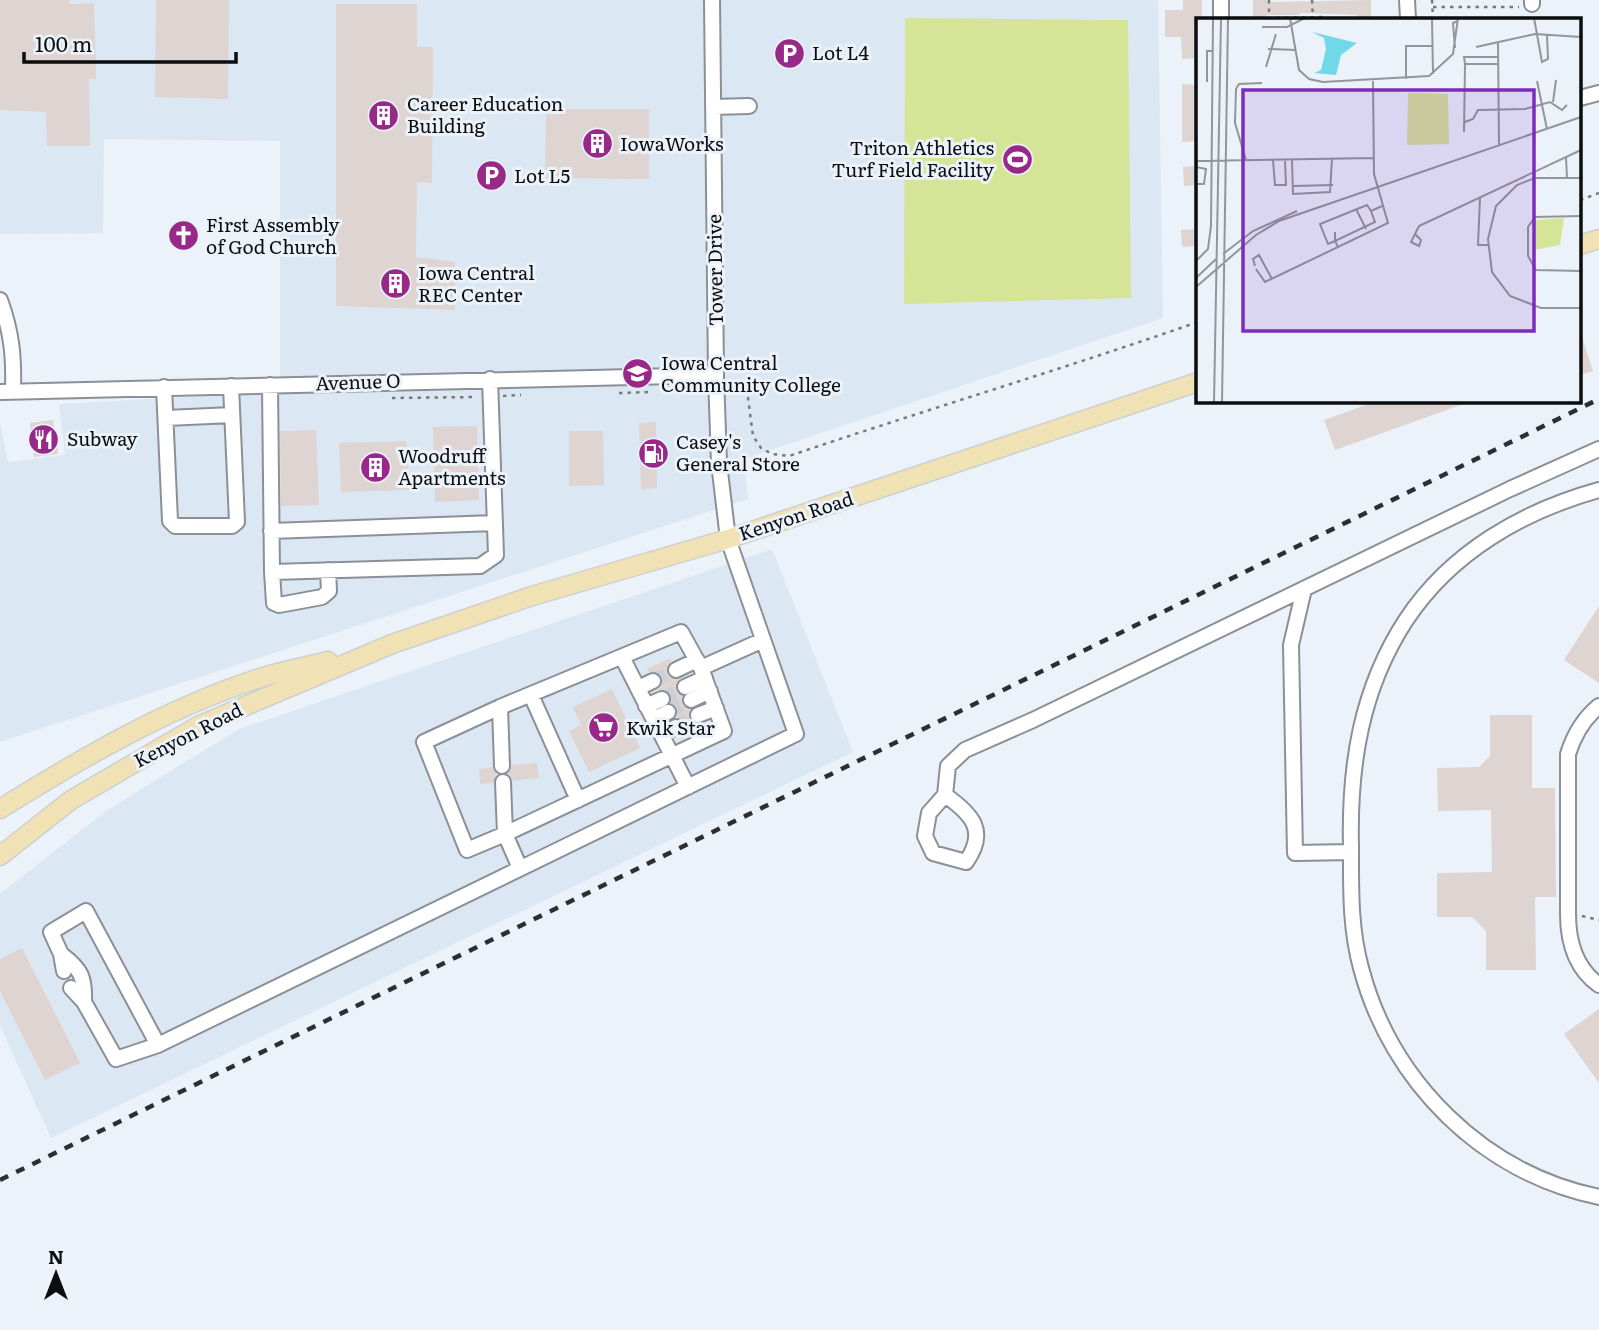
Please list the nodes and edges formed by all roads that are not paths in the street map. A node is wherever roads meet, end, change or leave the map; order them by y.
1 (712, 0) edge
2 (1221, 0) edge
3 (1407, 0) edge
4 (1221, 18) edge
5 (1408, 18) edge
6 (1599, 93) edge
7 (1582, 97) edge
8 (749, 106) dead end
9 (713, 107) junction
10 (1599, 239) edge
11 (1582, 244) edge
12 (0, 300) edge
13 (490, 379) junction
14 (716, 379) junction
15 (1196, 383) edge
16 (270, 385) junction
17 (231, 386) junction
18 (164, 387) junction
19 (6, 392) edge
20 (232, 415) junction
21 (166, 418) junction
22 (1599, 449) edge
23 (1599, 490) edge
24 (495, 523) junction
25 (271, 531) junction
26 (728, 539) junction
27 (328, 570) junction
28 (272, 572) junction
29 (1304, 589) junction
30 (764, 640) junction
31 (392, 644) junction
32 (622, 657) junction
33 (676, 670) tunnel mouth
34 (703, 674) junction
35 (653, 681) tunnel mouth
36 (638, 688) junction
37 (688, 693) tunnel mouth
38 (531, 695) junction
39 (646, 706) junction
40 (1599, 706) edge
41 (500, 707) junction
42 (716, 708) junction
43 (698, 715) tunnel mouth
44 (654, 719) junction
45 (676, 727) tunnel mouth
46 (661, 734) junction
47 (671, 756) junction
48 (502, 766) dead end
49 (503, 782) dead end
50 (688, 787) junction
51 (945, 795) junction
52 (578, 800) junction
53 (0, 809) edge
54 (505, 834) junction
55 (1351, 852) junction
56 (0, 856) edge
57 (520, 869) junction
58 (61, 954) junction
59 (64, 971) dead end
60 (1599, 985) edge
61 (71, 988) dead end
62 (84, 1002) junction
63 (158, 1045) junction
64 (1599, 1197) edge

1 - 9 street, Tower Drive
2 - 4 street
3 - 5 street
6 - 7 street
8 - 9 street
9 - 14 street, Tower Drive
10 - 11 main road
12 - 19 street
13 - 14 street, Avenue O
13 - 16 street, Avenue O
13 - 24 street
14 - 26 street, Tower Drive
15 - 26 main road, Kenyon Road
16 - 17 street, Avenue O
16 - 25 street
17 - 18 street, Avenue O
17 - 20 street
18 - 19 street, Avenue O
18 - 21 street
20 - 21 street
20 - 21 street
22 - 29 street
23 - 55 street
24 - 25 street
24 - 27 street
25 - 28 street
26 - 30 street, Tower Drive
26 - 31 main road, Kenyon Road
27 - 28 street
27 - 28 street
29 - 51 street
29 - 55 street
30 - 34 street
30 - 50 street, Tower Drive
31 - 53 main road, Kenyon Road
31 - 56 main road, Kenyon Road
32 - 34 street
32 - 36 street
32 - 38 street
33 - 34 street
34 - 37 street
34 - 42 street
35 - 36 street
36 - 39 street
38 - 41 street
38 - 52 street
39 - 44 street
39 - 44 street
40 - 60 street
41 - 48 street
41 - 54 street
42 - 43 street
42 - 47 street
44 - 46 street
45 - 46 street
46 - 47 street
47 - 50 street
47 - 52 street
49 - 54 street
50 - 57 street
51 - 51 street
52 - 54 street
54 - 57 street
55 - 64 street
57 - 63 street
58 - 59 street
58 - 62 street
58 - 63 street
61 - 62 street
62 - 63 street

